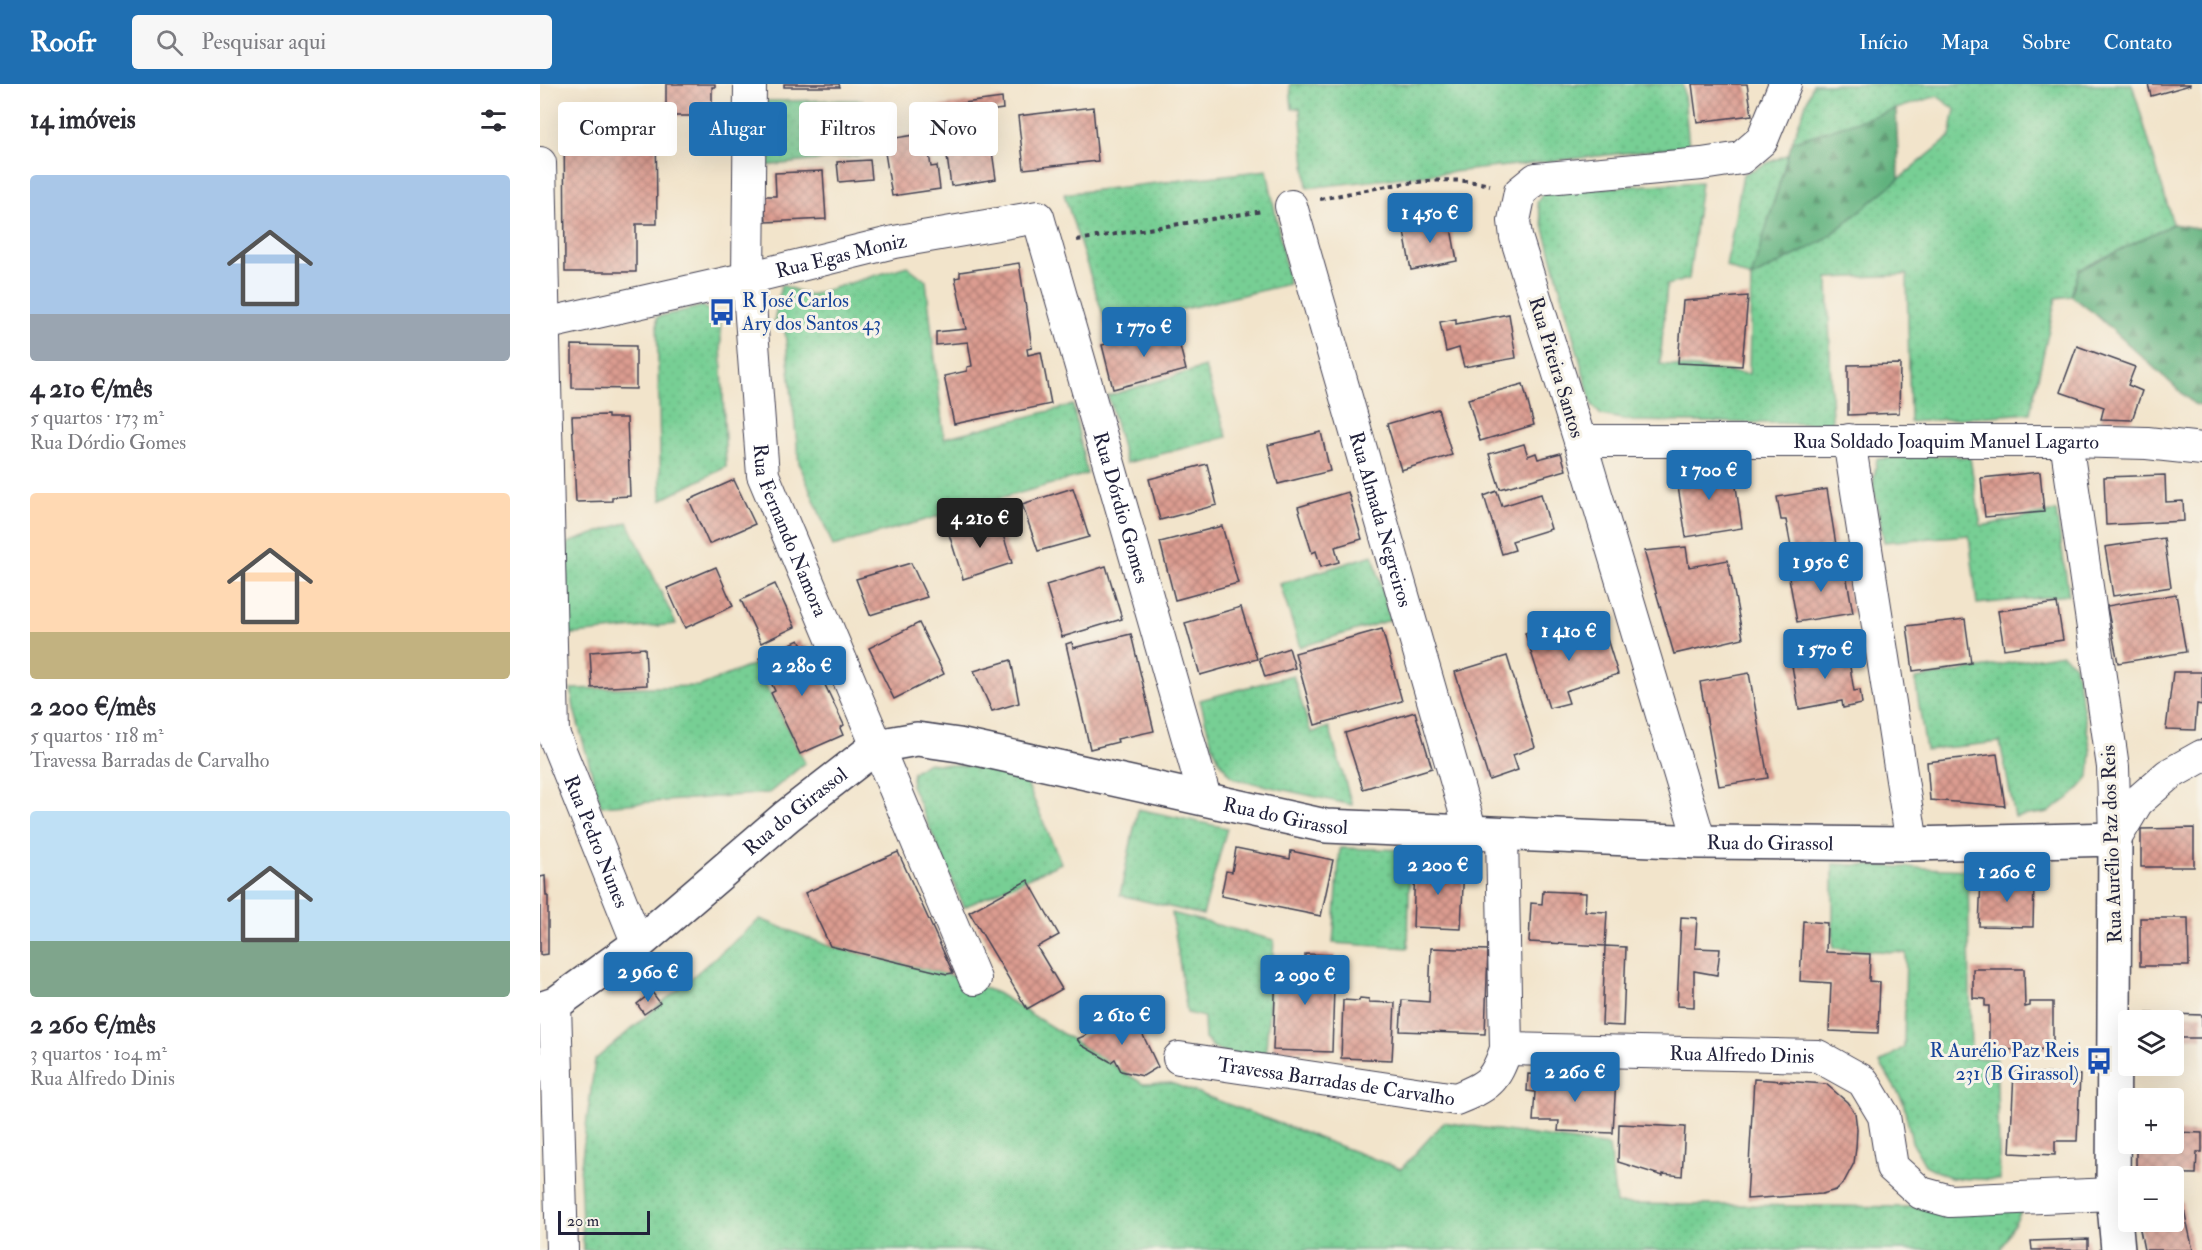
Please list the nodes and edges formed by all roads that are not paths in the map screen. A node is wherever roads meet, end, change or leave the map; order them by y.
1 (750, 84) edge
2 (1785, 84) edge
3 (540, 163) edge
4 (1291, 206) road end
5 (1041, 232) joint
6 (748, 278) junction
7 (542, 324) edge
8 (1849, 440) junction
9 (1581, 441) junction
10 (2066, 441) junction
11 (2202, 449) edge
12 (877, 746) junction
13 (2202, 756) edge
14 (1205, 798) junction
15 (1486, 833) junction
16 (2115, 839) junction
17 (1700, 842) junction
18 (1912, 844) junction
19 (638, 944) junction
20 (975, 979) dead end
21 (548, 1006) edge
22 (1506, 1049) junction
23 (1179, 1058) dead end
24 (2113, 1194) junction
25 (562, 1250) edge
26 (2118, 1250) edge

1 - 6 street, Rua Fernando Namora
2 - 9 street, Rua Piteira Santos
3 - 7 street, Rua Pedro Nunes
4 - 15 street, Rua Almada Negreiros
5 - 6 street, Rua Egas Moniz
5 - 14 street, Rua Dórdio Gomes
6 - 7 street, Rua Egas Moniz
6 - 12 street, Rua Fernando Namora
7 - 19 street, Rua Pedro Nunes
8 - 9 street, Rua Soldado Joaquim Manuel Lagarto
8 - 10 street, Rua Soldado Joaquim Manuel Lagarto
8 - 18 street
9 - 17 street, Rua Piteira Santos
10 - 11 street, Rua Soldado Joaquim Manuel Lagarto
10 - 16 street, Rua Aurélio Paz dos Reis
12 - 14 street, Rua do Girassol
12 - 19 street, Rua do Girassol
12 - 20 street, Rua Fernando Namora
13 - 16 street
14 - 15 street, Rua do Girassol
15 - 17 street, Rua do Girassol
15 - 22 street, Travessa Barradas de Carvalho
16 - 18 street, Rua do Girassol
16 - 24 street, Rua Aurélio Paz dos Reis
17 - 18 street, Rua do Girassol
19 - 21 street, Rua do Girassol
21 - 25 street
22 - 23 street, Travessa Barradas de Carvalho
22 - 24 street, Rua Alfredo Dinis
24 - 26 street, Rua Aurélio Paz dos Reis

